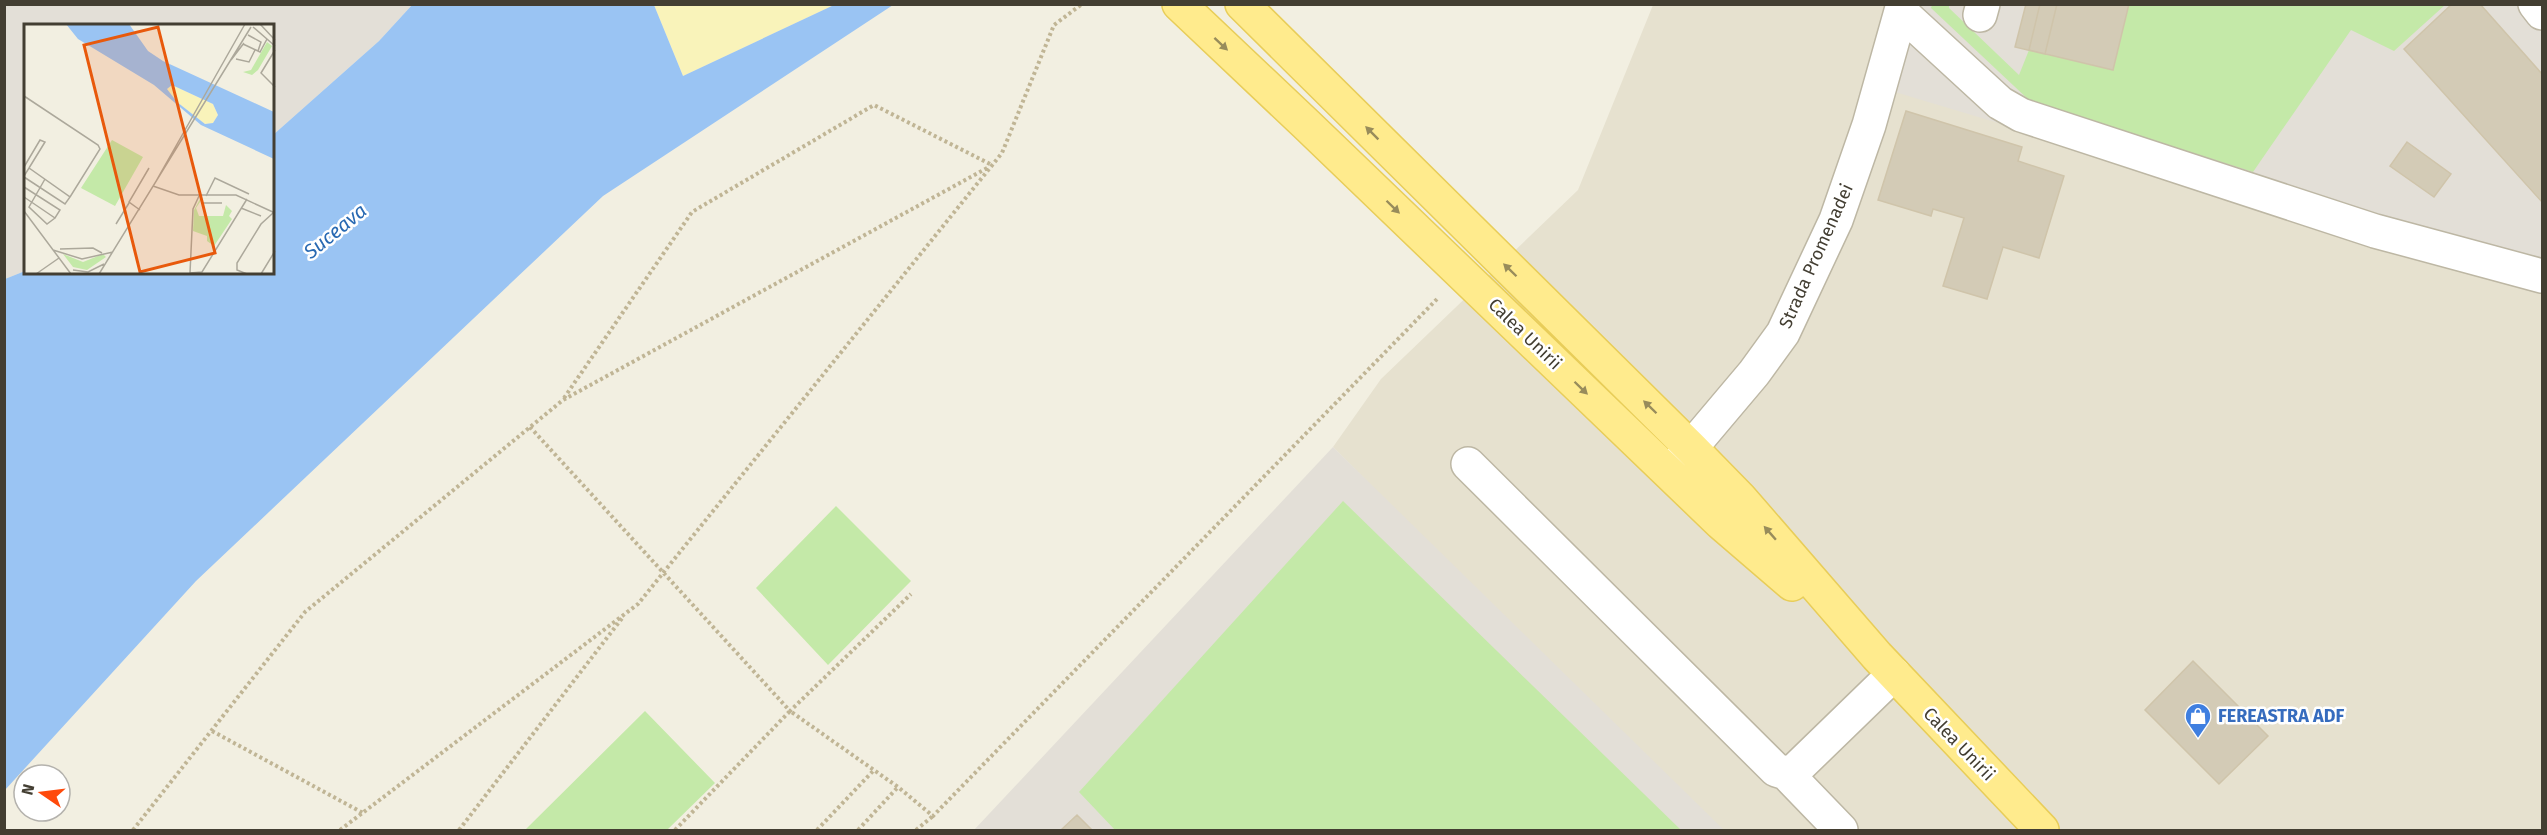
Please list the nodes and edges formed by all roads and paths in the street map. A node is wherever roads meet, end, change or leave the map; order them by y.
1 (1082, 4) edge
2 (1179, 4) edge
3 (1242, 4) edge
4 (2535, 4) edge
5 (1903, 9) edge
6 (2542, 13) edge
7 (992, 165) junction
8 (1462, 273) junction
9 (2542, 276) edge
10 (562, 400) junction
11 (530, 427) junction
12 (1691, 448) junction
13 (1468, 465) dead end
14 (1669, 473) junction
15 (662, 573) junction
16 (911, 594) dead end
17 (627, 612) junction
18 (1885, 665) junction
19 (790, 711) junction
20 (212, 731) junction
21 (874, 770) junction
22 (1786, 773) junction
23 (898, 788) junction
24 (363, 813) junction
25 (933, 816) junction
26 (133, 831) edge
27 (340, 831) edge
28 (459, 831) edge
29 (675, 831) edge
30 (817, 831) edge
31 (858, 831) edge
32 (916, 831) edge
33 (1841, 831) edge
34 (2042, 831) edge

1 - 7 path
2 -> 8 main road, Calea Unirii
12 -> 3 main road, Calea Unirii
4 - 6 street
5 - 9 street
5 - 12 street, Strada Promenadei
7 - 10 path
7 - 10 path
7 - 15 path
8 -> 14 main road, Calea Unirii
8 - 25 path
10 - 11 path
11 - 15 path
11 - 20 path
12 - 14 street, Strada Promenadei
18 -> 12 main road, Calea Unirii
13 - 22 street
14 - 18 main road, Calea Unirii
15 - 17 path
15 - 19 path
16 - 19 path
17 - 24 path
17 - 28 path
18 - 22 street
18 - 34 main road, Calea Unirii
19 - 21 path
19 - 29 path
20 - 24 path
20 - 26 path
21 - 23 path
21 - 30 path
22 - 33 street
23 - 25 path
23 - 31 path
24 - 27 path
25 - 32 path

